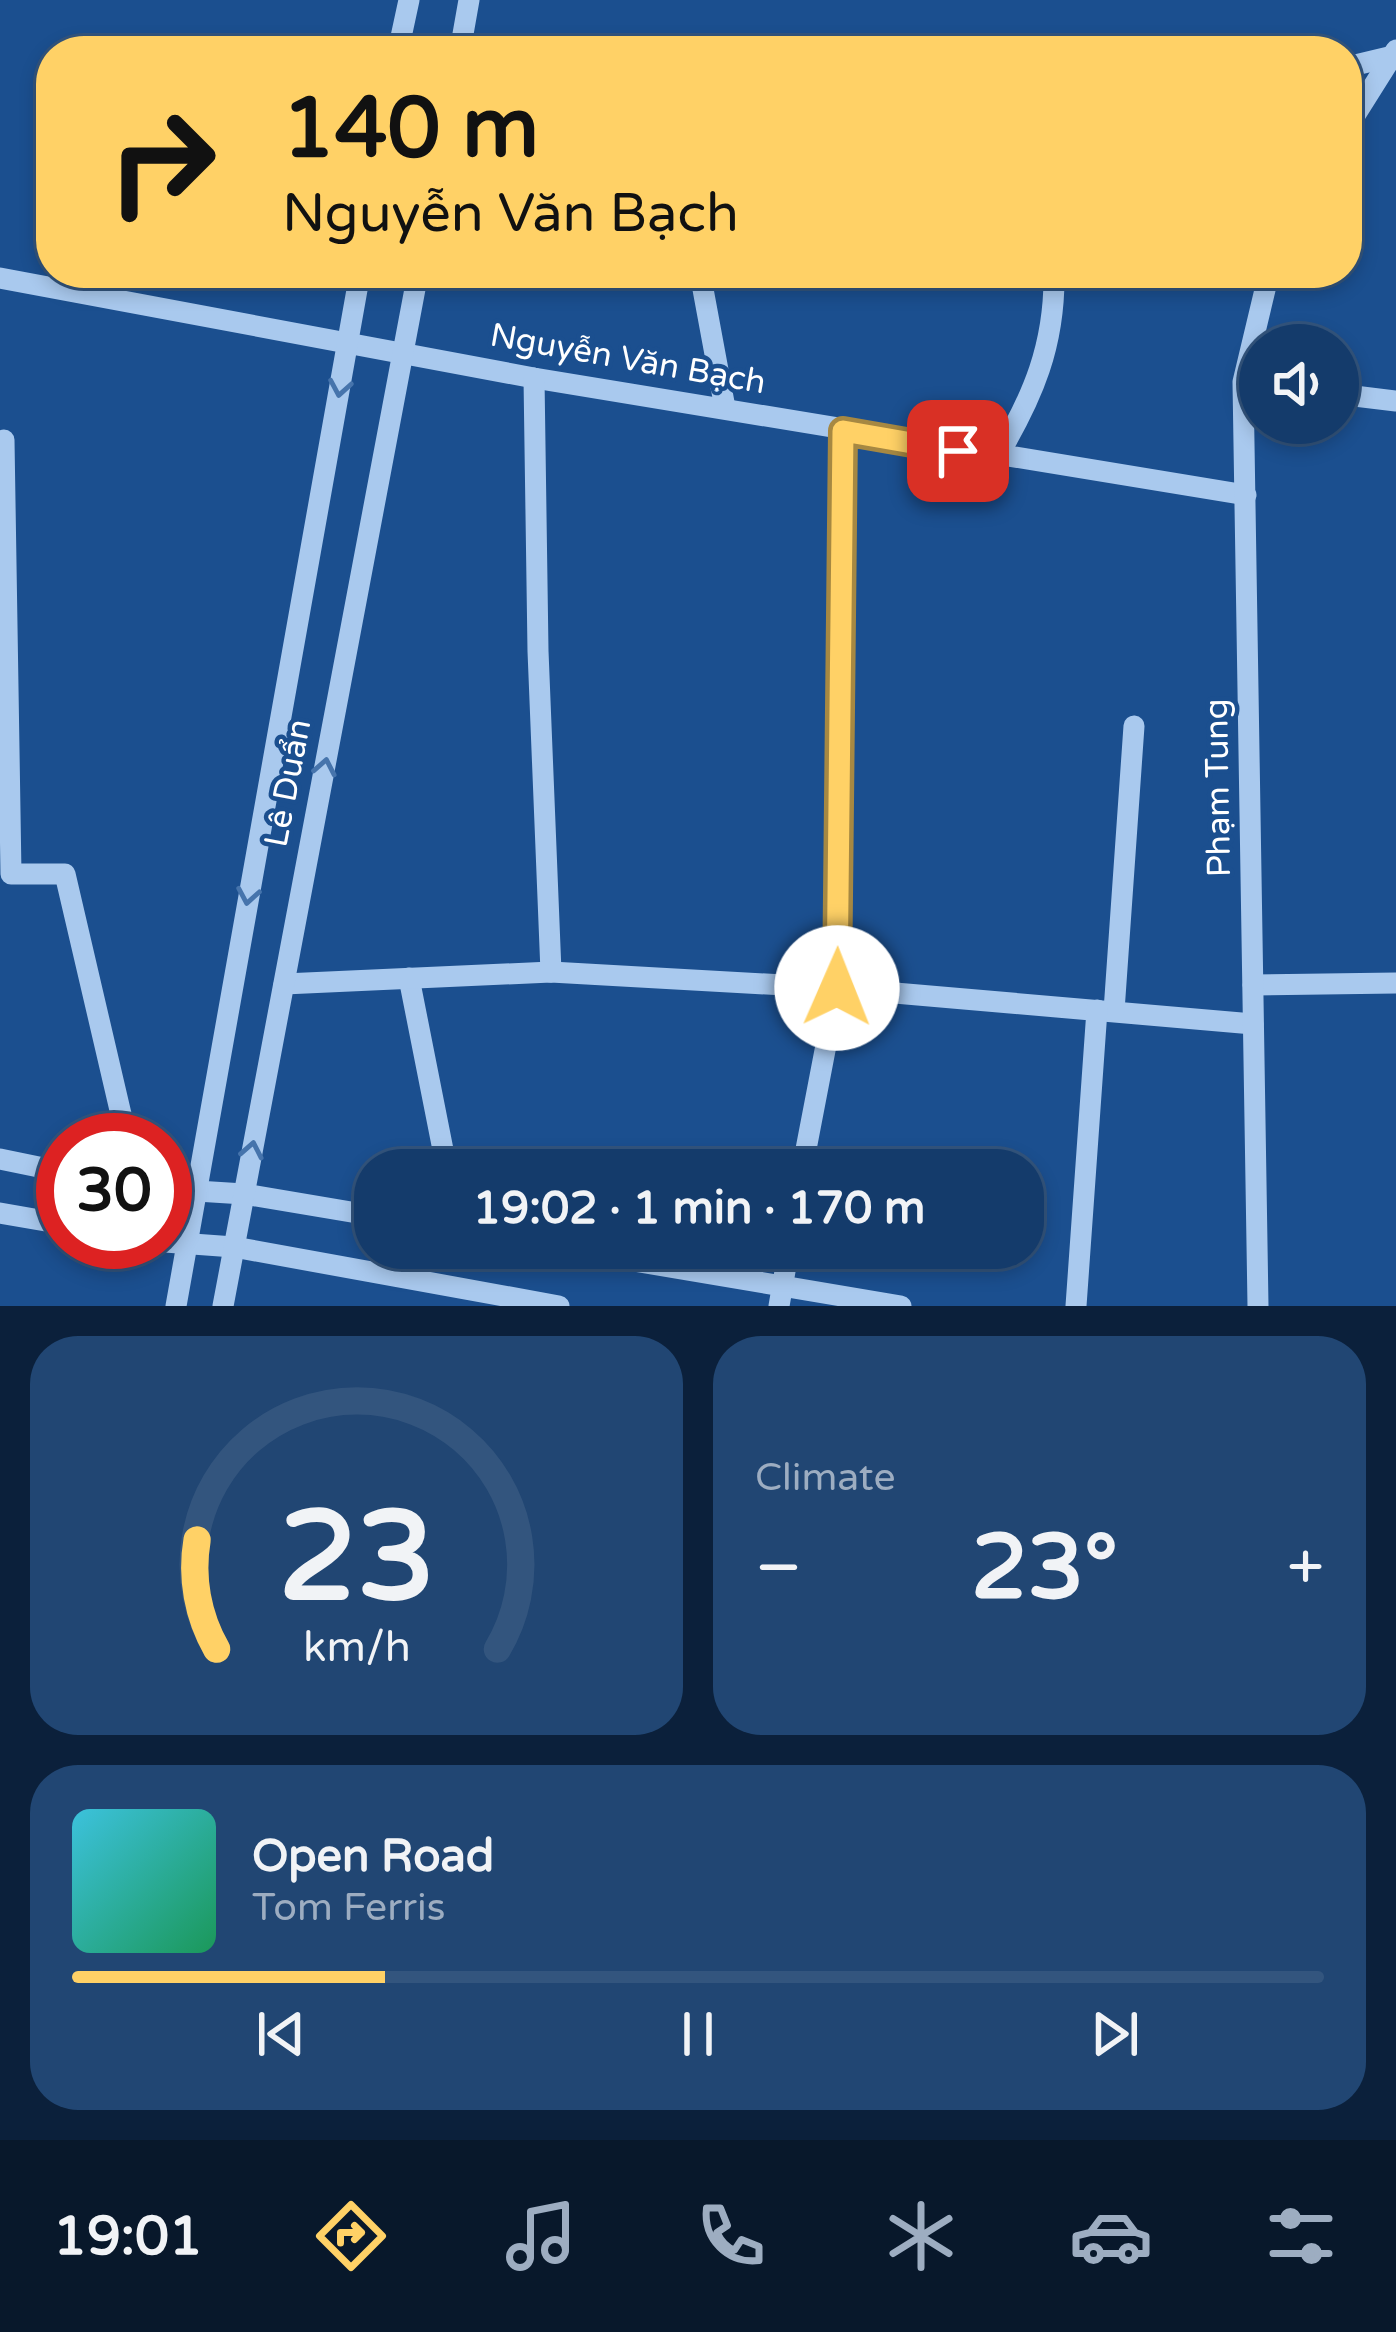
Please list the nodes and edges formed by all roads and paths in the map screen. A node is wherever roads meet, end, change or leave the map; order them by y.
1 (409, 0) edge
2 (469, 0) edge
3 (401, 36) edge
4 (463, 36) edge
5 (1395, 53) edge
6 (1362, 63) edge
7 (1362, 105) edge
8 (0, 278) edge
9 (36, 284) edge
10 (55, 288) edge
11 (358, 288) edge
12 (415, 288) edge
13 (703, 288) edge
14 (1053, 288) edge
15 (1267, 288) edge
16 (1261, 324) edge
17 (349, 341) junction
18 (403, 350) junction
19 (534, 378) junction
20 (1359, 396) edge
21 (1396, 400) edge
22 (725, 408) junction
23 (843, 431) junction
24 (4, 440) dead end
25 (1248, 444) edge
26 (997, 457) junction
27 (1246, 495) junction
28 (1134, 726) dead end
29 (551, 972) junction
30 (409, 978) junction
31 (1396, 983) edge
32 (284, 984) junction
33 (1253, 986) junction
34 (837, 988) junction
35 (1105, 1010) junction
36 (1253, 1024) junction
37 (121, 1113) edge
38 (442, 1149) edge
39 (806, 1149) edge
40 (0, 1159) edge
41 (36, 1166) edge
42 (192, 1192) edge
43 (195, 1192) junction
44 (244, 1194) junction
45 (354, 1212) edge
46 (0, 1213) edge
47 (36, 1219) edge
48 (192, 1219) edge
49 (192, 1246) edge
50 (234, 1246) junction
51 (184, 1269) edge
52 (653, 1269) edge
53 (780, 1297) edge
54 (472, 1300) edge
55 (176, 1306) edge
56 (223, 1306) edge
57 (560, 1306) edge
58 (901, 1306) edge
59 (1076, 1306) edge
60 (1258, 1306) edge

1 - 3 street
2 - 4 street
5 - 6 street
5 - 7 street
8 - 9 street, Nguyễn Văn Bạch
10 - 17 street, Nguyễn Văn Bạch
11 - 17 street, Lê Duẩn
12 - 18 street, Lê Duẩn
13 - 22 street
14 - 26 street
15 - 16 street, Phạm Tung
17 - 18 street, Nguyễn Văn Bạch
17 -> 43 street, Lê Duẩn
18 - 19 street, Nguyễn Văn Bạch
32 -> 18 street, Lê Duẩn
19 - 22 street, Nguyễn Văn Bạch
19 - 29 street
20 - 21 street
22 - 23 street, Nguyễn Văn Bạch
23 - 26 street, Nguyễn Văn Bạch
23 - 34 street
24 - 37 street
25 - 27 street, Phạm Tung
26 - 27 street, Nguyễn Văn Bạch
27 - 33 street, Phạm Tung
28 - 35 street
29 - 30 street
29 - 34 street
30 - 32 street
30 - 38 street
31 - 33 street
44 -> 32 street, Lê Duẩn
33 - 36 street, Phạm Tung
34 - 35 street
34 - 39 street
35 - 36 street
35 - 59 street
36 - 60 street, Phạm Tung
40 - 41 street
42 - 43 street
43 - 44 street
43 - 48 street, Lê Duẩn
44 - 45 street
44 - 50 street, Lê Duẩn
46 - 47 street
49 - 50 street
50 - 54 street
50 - 56 street, Lê Duẩn
51 - 55 street, Lê Duẩn
52 - 53 street
53 - 58 street
54 - 57 street

